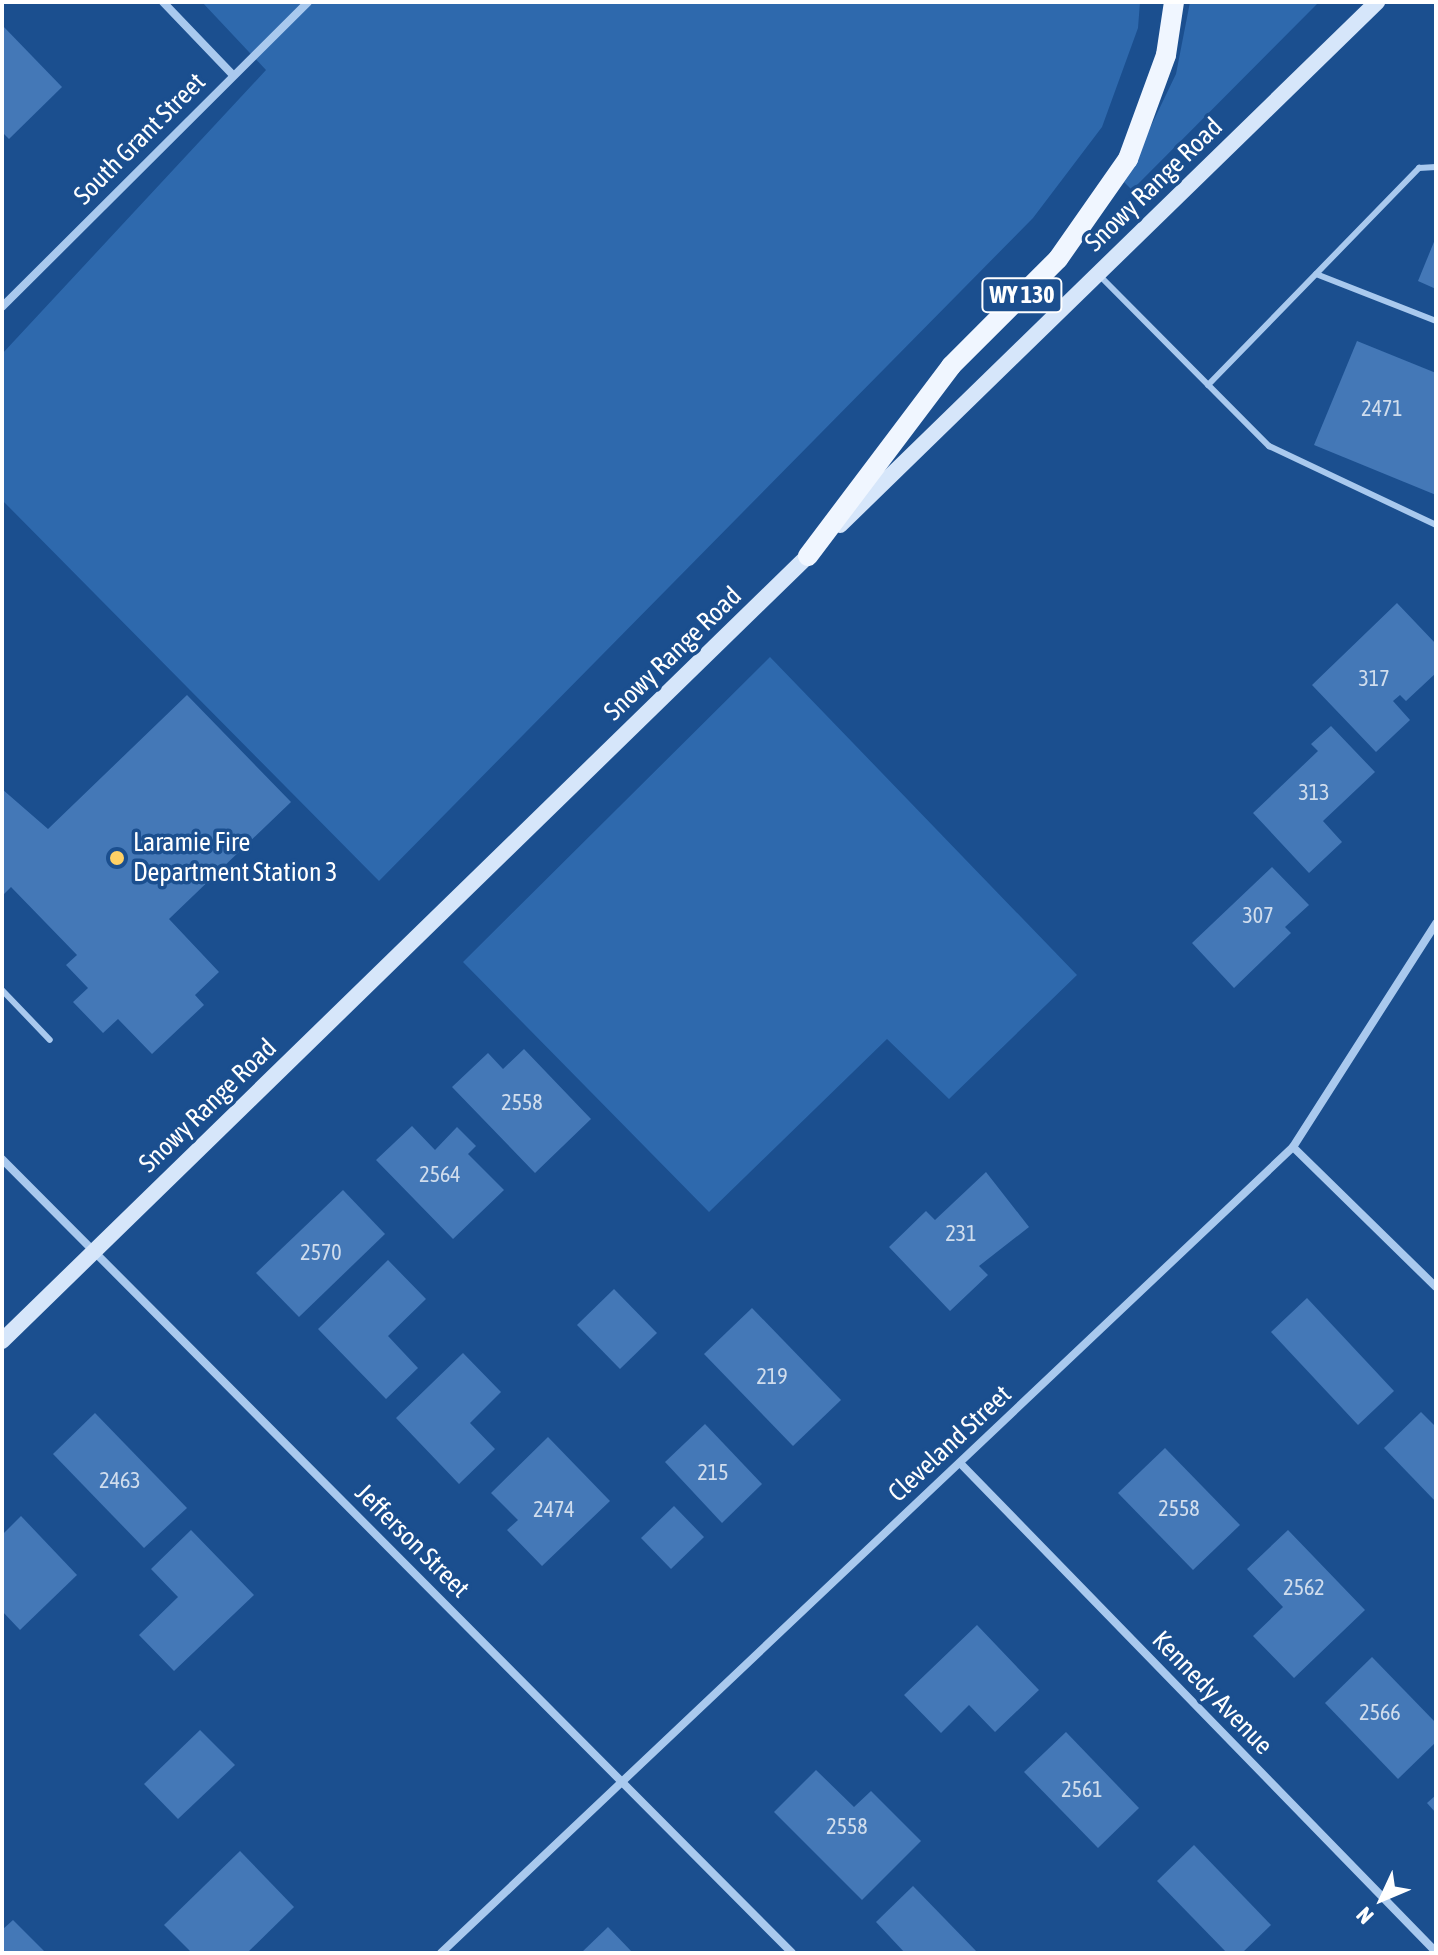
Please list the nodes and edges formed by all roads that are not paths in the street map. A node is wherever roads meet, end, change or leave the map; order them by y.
1 (163, 2) edge
2 (308, 2) edge
3 (1174, 2) edge
4 (1377, 2) edge
5 (232, 74) junction
6 (1436, 167) edge
7 (1098, 274) junction
8 (1316, 274) junction
9 (2, 307) edge
10 (1436, 321) edge
11 (1208, 385) junction
12 (1436, 525) edge
13 (808, 556) junction
14 (1436, 923) edge
15 (2, 990) edge
16 (50, 1040) dead end
17 (1293, 1147) junction
18 (2, 1159) edge
19 (92, 1253) junction
20 (1436, 1287) edge
21 (2, 1341) edge
22 (960, 1463) junction
23 (622, 1778) junction
24 (1436, 1952) edge
25 (441, 1953) edge
26 (792, 1953) edge

1 - 5 street
2 - 5 street, South Grant Street
3 - 13 main road, WY 130
4 - 7 main road, Snowy Range Road / WY 130
5 - 9 street, South Grant Street
6 - 8 lane
7 - 11 lane
7 - 13 main road, Snowy Range Road / WY 130
8 - 10 lane
8 - 11 lane
11 - 12 lane
13 - 19 main road, Snowy Range Road / WY 130
14 - 17 street, Cleveland Street
15 - 16 lane
17 - 20 street
17 - 22 street, Cleveland Street
18 - 19 street, Jefferson Street
19 - 21 main road, Snowy Range Road / WY 130
19 - 23 street, Jefferson Street
22 - 23 street, Cleveland Street
22 - 24 street, Kennedy Avenue
23 - 25 street, Cleveland Street
23 - 26 street, Jefferson Street

